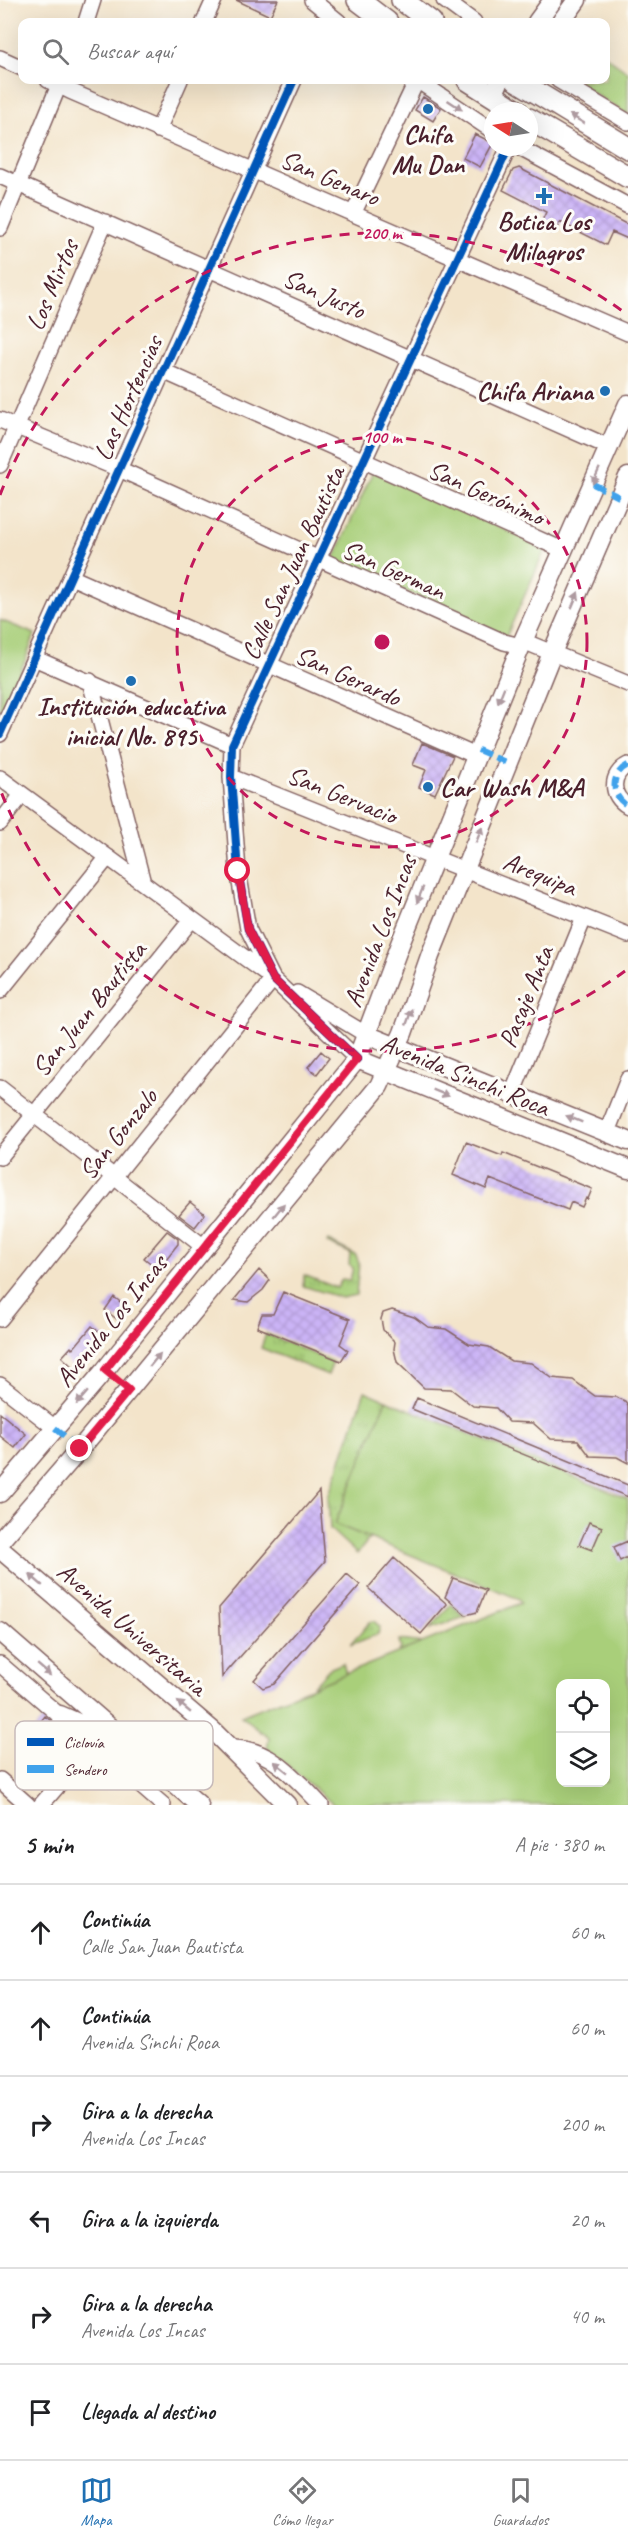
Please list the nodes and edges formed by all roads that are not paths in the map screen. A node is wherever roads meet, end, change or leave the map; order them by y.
1 (93, 0) edge
2 (214, 0) edge
3 (312, 0) edge
4 (358, 0) edge
5 (402, 0) edge
6 (444, 0) edge
7 (553, 0) edge
8 (577, 0) edge
9 (322, 17) edge
10 (87, 18) edge
11 (206, 18) edge
12 (382, 18) edge
13 (426, 18) edge
14 (469, 18) edge
15 (540, 18) edge
16 (564, 18) edge
17 (0, 58) edge
18 (18, 66) edge
19 (56, 84) edge
20 (61, 84) edge
21 (178, 84) edge
22 (292, 84) edge
23 (415, 84) edge
24 (423, 84) edge
25 (523, 84) edge
26 (565, 84) edge
27 (496, 88) edge
28 (509, 102) edge
29 (628, 122) edge
30 (538, 124) edge
31 (484, 125) edge
32 (158, 130) junction
33 (628, 148) edge
34 (504, 156) edge
35 (535, 156) edge
36 (253, 171) junction
37 (0, 176) edge
38 (628, 177) edge
39 (19, 184) junction
40 (628, 206) edge
41 (353, 214) junction
42 (105, 222) junction
43 (0, 228) edge
44 (457, 259) junction
45 (209, 269) junction
46 (628, 333) edge
47 (411, 359) junction
48 (163, 371) junction
49 (628, 404) edge
50 (0, 420) edge
51 (624, 423) edge
52 (17, 427) junction
53 (609, 447) junction
54 (363, 461) junction
55 (0, 465) edge
56 (119, 470) junction
57 (628, 477) edge
58 (563, 550) junction
59 (318, 559) junction
60 (71, 577) junction
61 (522, 643) junction
62 (552, 653) junction
63 (34, 658) junction
64 (269, 664) junction
65 (90, 681) junction
66 (628, 684) edge
67 (0, 734) edge
68 (232, 745) junction
69 (476, 756) junction
70 (628, 765) edge
71 (231, 777) junction
72 (0, 778) edge
73 (22, 795) junction
74 (628, 806) edge
75 (0, 823) edge
76 (108, 857) junction
77 (435, 858) junction
78 (464, 870) junction
79 (143, 883) junction
80 (584, 918) junction
81 (192, 919) junction
82 (628, 935) edge
83 (273, 979) junction
84 (0, 992) edge
85 (367, 1035) junction
86 (397, 1047) junction
87 (357, 1059) junction
88 (387, 1071) junction
89 (628, 1079) edge
90 (0, 1089) edge
91 (512, 1094) junction
92 (34, 1115) junction
93 (607, 1132) junction
94 (628, 1141) edge
95 (0, 1157) edge
96 (628, 1169) edge
97 (113, 1177) junction
98 (204, 1247) junction
99 (0, 1318) edge
100 (105, 1370) junction
101 (0, 1385) edge
102 (129, 1390) junction
103 (55, 1428) junction
104 (0, 1493) edge
105 (0, 1540) edge
106 (0, 1549) edge
107 (0, 1632) edge
108 (0, 1664) edge
109 (60, 1715) junction
110 (67, 1721) edge
111 (74, 1721) edge
112 (104, 1721) edge
113 (200, 1721) edge
114 (213, 1732) edge
115 (231, 1748) junction
116 (0, 1780) edge
117 (54, 1790) edge
118 (146, 1790) edge
119 (182, 1790) edge
120 (28, 1805) edge
121 (41, 1805) edge
122 (163, 1805) edge
123 (199, 1805) edge
124 (287, 1805) edge
125 (321, 1805) edge

1 - 10 street
2 - 11 street
3 - 9 street
4 - 12 highway
5 - 13 highway
6 - 14 street
7 - 15 main road
8 - 16 main road
17 - 18 street
19 - 39 street
20 - 32 street, San Genaro
21 - 32 street
22 - 36 street, Las Hortencias
23 - 41 street
24 -> 31 street
33 -> 25 highway
26 - 29 street
27 - 28 highway
30 - 38 highway
32 - 36 street, San Genaro
34 - 44 street, Calle San Juan Bautista
35 - 40 street
36 - 41 street, San Genaro
36 - 45 street, Las Hortencias
37 - 39 street, San Justo
39 - 42 street, San Justo
39 - 43 street
41 - 44 street, San Genaro
42 - 45 street, San Justo
42 - 52 street, Los Mirtos
44 - 46 street, San Genaro
44 - 47 street, Calle San Juan Bautista
45 - 47 street, San Justo
45 - 48 street, Las Hortencias
47 - 53 street, San Justo
47 - 54 street, Calle San Juan Bautista
48 - 54 street, San Gerónimo
48 - 56 street, Las Hortencias
49 - 51 main road, Avenida Los Incas
50 - 52 street, San German
51 - 53 main road, Avenida Los Incas
52 - 55 street, Los Mirtos
52 - 56 street, San German
53 -> 58 main road, Avenida Los Incas
54 - 58 street, San Gerónimo
54 - 59 street, Calle San Juan Bautista
56 - 59 street, San German
56 - 60 street, Las Hortencias
62 -> 57 main road
58 - 61 main road, Avenida Los Incas
59 - 61 street, San German
59 - 64 street, Calle San Juan Bautista
60 - 63 street, Las Hortencias
60 - 64 street, San Gerardo
61 - 62 street, San German
61 -> 69 main road, Avenida Los Incas
62 - 66 street, San German
78 -> 62 main road
63 - 65 street
63 - 67 street, Las Hortencias
64 - 68 street, Calle San Juan Bautista
64 - 69 street, San Gerardo
65 - 68 street
65 - 79 street
68 - 71 street, Calle San Juan Bautista
69 - 77 main road, Avenida Los Incas
70 - 74 street
71 - 77 street, San Gervacio
71 - 83 street, Calle San Juan Bautista
72 - 73 street, Avenida Sinchi Roca
73 - 75 street
73 - 76 street, Avenida Sinchi Roca
76 - 79 street, Avenida Sinchi Roca
76 - 84 street
77 - 78 street, Arequipa
77 -> 85 main road, Avenida Los Incas
78 - 80 street, Arequipa
86 -> 78 main road
79 - 81 street, Avenida Sinchi Roca
80 - 82 street, Arequipa
80 - 91 street, Pasaje Anta
81 - 83 street, Avenida Sinchi Roca
81 - 92 street, San Juan Bautista
83 - 85 street, Avenida Sinchi Roca
83 - 87 street, Avenida Sinchi Roca
83 - 97 street, San Gonzalo
85 - 86 main road, Avenida Sinchi Roca
85 - 87 main road, Avenida Los Incas
86 - 88 main road
86 - 91 main road, Avenida Sinchi Roca
87 - 88 main road, Avenida Sinchi Roca
87 - 98 main road, Avenida Los Incas
88 -> 96 main road, Avenida Sinchi Roca
102 -> 88 main road
89 - 93 street
90 - 92 street
93 -> 91 main road, Avenida Sinchi Roca
92 - 95 street, San Juan Bautista
92 - 97 street
93 - 94 main road, Avenida Sinchi Roca
97 - 98 street
97 - 99 street, San Gonzalo
98 - 100 main road, Avenida Los Incas
100 - 102 main road
100 -> 103 main road, Avenida Los Incas
101 - 103 street
102 - 105 main road
103 - 104 main road, Avenida Los Incas
113 -> 106 main road, Avenida Universitaria
107 -> 112 main road
108 - 109 street
109 - 110 street
109 - 111 main road
115 -> 114 main road, Avenida Universitaria
115 - 124 main road, Avenida Universitaria
125 -> 115 street
116 - 120 street
117 - 121 street
118 - 122 street
119 - 123 main road

